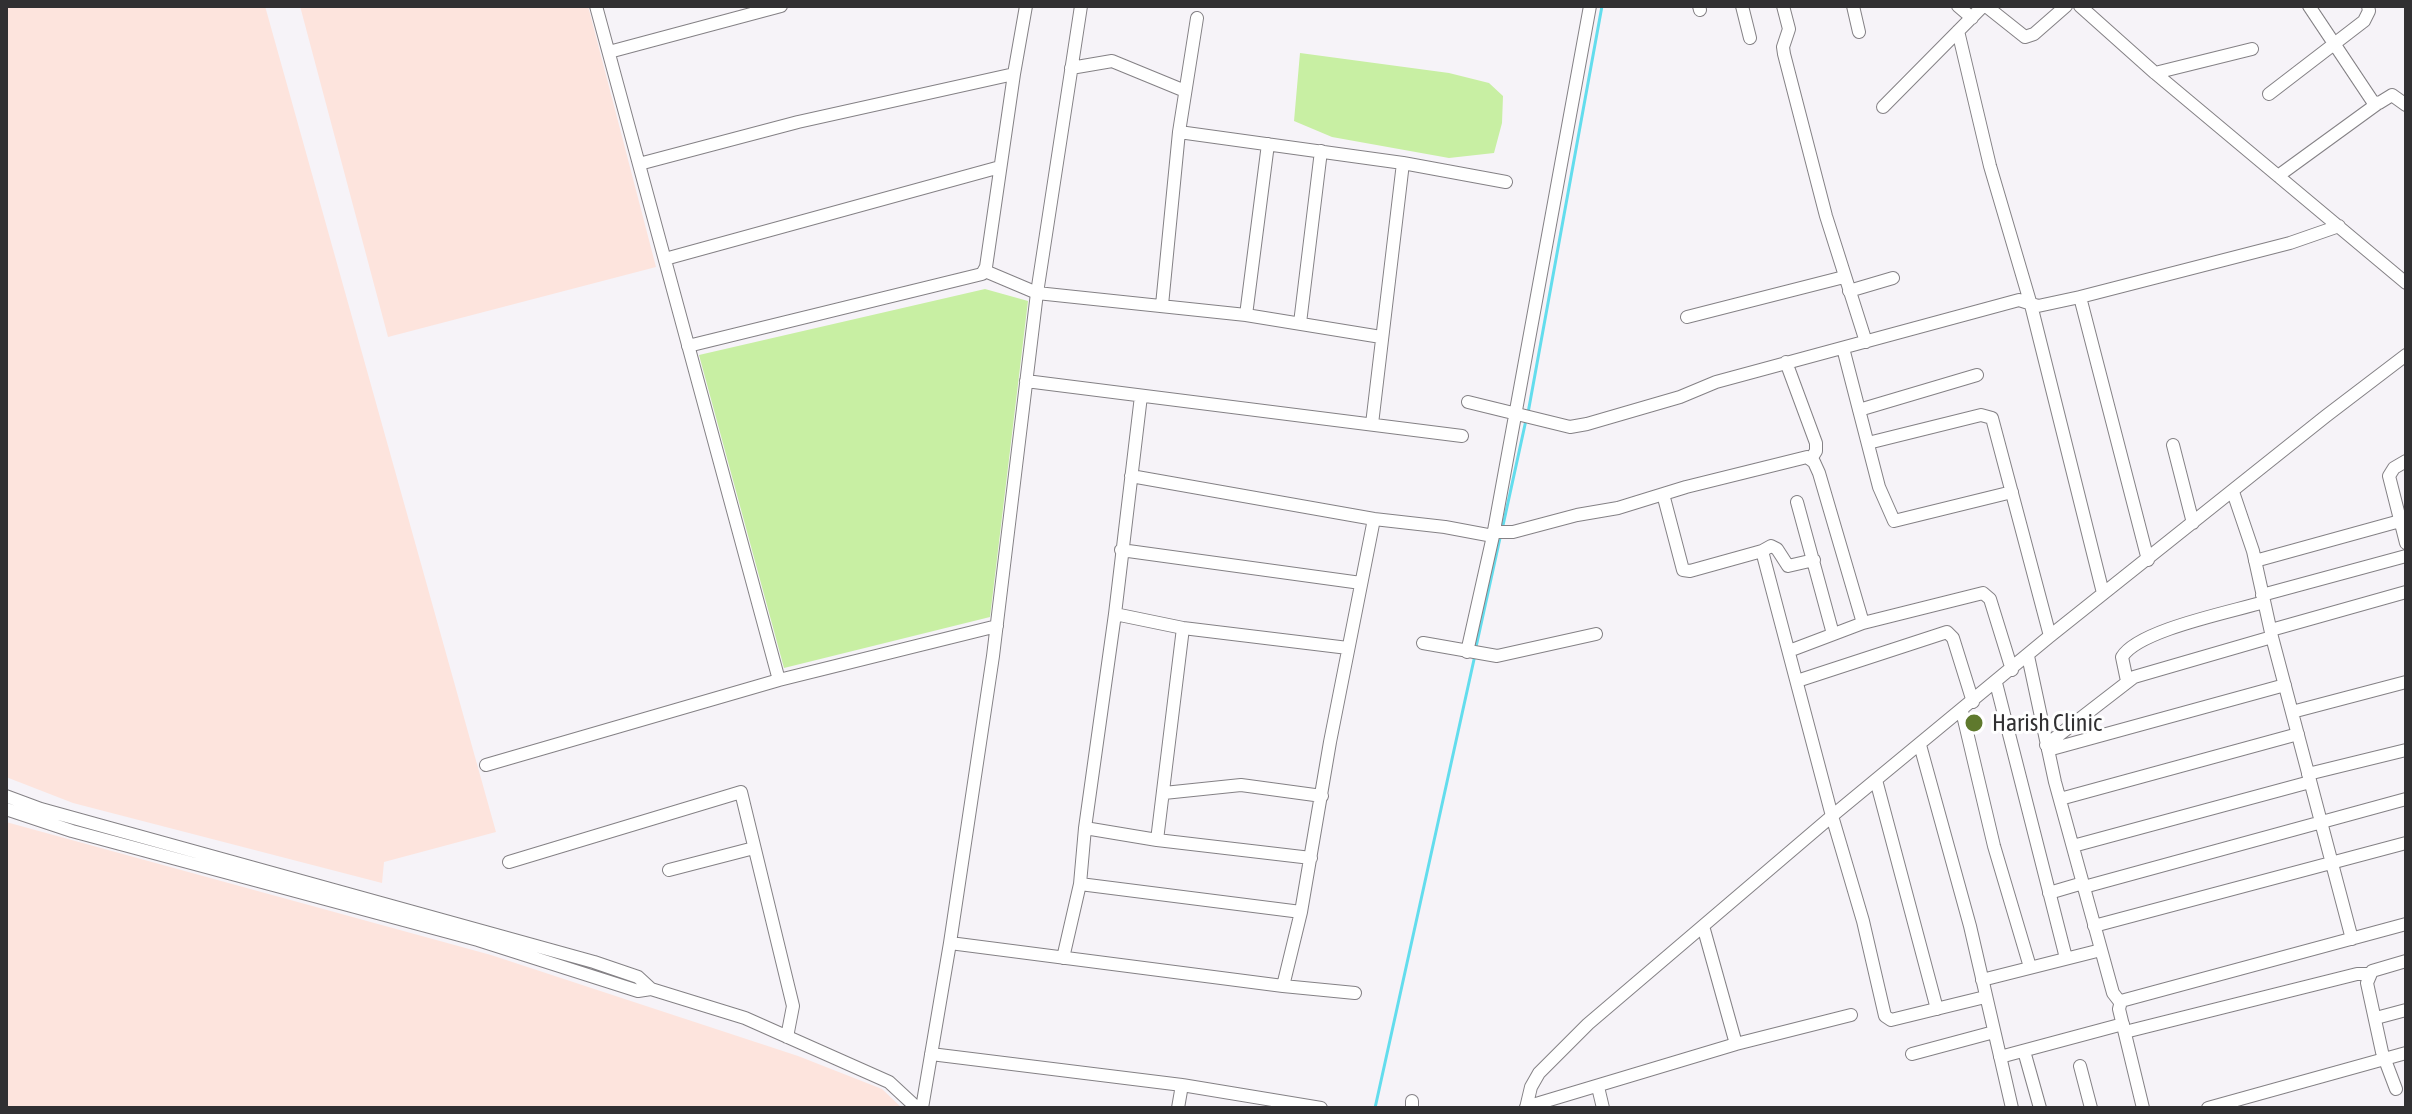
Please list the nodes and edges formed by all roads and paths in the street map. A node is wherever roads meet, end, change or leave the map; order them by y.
1 (596, 6) edge
2 (781, 6) edge
3 (1026, 6) edge
4 (1081, 6) edge
5 (1590, 6) edge
6 (1742, 6) edge
7 (1783, 6) edge
8 (1853, 6) edge
9 (1958, 6) edge
10 (1985, 6) edge
11 (2066, 6) edge
12 (2080, 6) edge
13 (2309, 6) edge
14 (2368, 6) edge
15 (1197, 18) dead end
16 (1972, 18) junction
17 (1958, 31) junction
18 (1859, 32) dead end
19 (1750, 38) dead end
20 (2334, 44) junction
21 (2252, 49) dead end
22 (609, 52) junction
23 (1071, 68) junction
24 (2155, 73) junction
25 (1014, 74) junction
26 (1185, 91) junction
27 (2269, 94) dead end
28 (2377, 104) junction
29 (2406, 105) edge
30 (1883, 107) dead end
31 (1179, 132) junction
32 (1268, 144) junction
33 (1321, 151) junction
34 (1403, 163) junction
35 (639, 164) junction
36 (1000, 167) junction
37 (2278, 176) junction
38 (1506, 182) dead end
39 (2339, 226) junction
40 (665, 259) junction
41 (985, 271) junction
42 (1844, 277) junction
43 (1893, 278) dead end
44 (2406, 283) edge
45 (1849, 291) junction
46 (1037, 293) junction
47 (2080, 297) junction
48 (1162, 305) junction
49 (2031, 305) junction
50 (1246, 315) junction
51 (1687, 317) dead end
52 (1300, 323) junction
53 (1381, 337) junction
54 (1866, 342) junction
55 (688, 346) junction
56 (1843, 348) junction
57 (2406, 355) edge
58 (1786, 362) junction
59 (1977, 375) dead end
60 (1026, 381) junction
61 (1141, 396) junction
62 (1468, 402) dead end
63 (1859, 410) junction
64 (1518, 413) junction
65 (1372, 424) junction
66 (1462, 436) dead end
67 (1868, 443) junction
68 (2173, 445) dead end
69 (1811, 459) junction
70 (2406, 461) edge
71 (1131, 476) junction
72 (2012, 492) junction
73 (2233, 492) junction
74 (1663, 494) junction
75 (1797, 502) dead end
76 (1374, 519) junction
77 (2400, 521) junction
78 (2193, 523) junction
79 (1498, 533) junction
80 (2406, 543) edge
81 (1121, 550) junction
82 (1762, 551) junction
83 (2406, 556) edge
84 (1814, 560) junction
85 (2148, 560) junction
86 (2255, 561) junction
87 (1361, 583) junction
88 (2406, 592) edge
89 (2103, 593) junction
90 (2263, 598) junction
91 (1115, 614) junction
92 (1863, 623) junction
93 (997, 626) junction
94 (1183, 628) junction
95 (1596, 634) dead end
96 (1833, 634) junction
97 (2272, 634) junction
98 (2050, 636) junction
99 (1423, 643) dead end
100 (1348, 648) junction
101 (1789, 651) junction
102 (1469, 653) junction
103 (2028, 656) junction
104 (2012, 670) junction
105 (779, 680) junction
106 (1797, 681) junction
107 (2127, 681) junction
108 (2406, 682) edge
109 (1996, 683) junction
110 (2285, 685) junction
111 (1973, 702) junction
112 (1962, 711) junction
113 (2292, 712) junction
114 (2298, 734) junction
115 (1920, 745) junction
116 (2047, 747) junction
117 (2406, 750) edge
118 (486, 765) dead end
119 (2309, 778) junction
120 (1876, 780) junction
121 (1164, 793) junction
122 (6, 796) edge
123 (1322, 796) junction
124 (2060, 799) junction
125 (2406, 799) edge
126 (6, 809) edge
127 (1832, 816) junction
128 (2321, 822) junction
129 (1085, 828) junction
130 (1157, 840) junction
131 (2406, 843) edge
132 (2073, 846) junction
133 (754, 848) junction
134 (1311, 858) junction
135 (509, 862) dead end
136 (2332, 862) junction
137 (669, 870) dead end
138 (1080, 884) junction
139 (2084, 885) junction
140 (2049, 893) junction
141 (1301, 912) junction
142 (2406, 924) edge
143 (1703, 926) junction
144 (2094, 926) junction
145 (2352, 939) junction
146 (950, 943) junction
147 (2101, 950) junction
148 (1063, 958) junction
149 (2066, 958) junction
150 (2406, 961) edge
151 (2030, 967) junction
152 (2369, 974) junction
153 (1982, 980) junction
154 (1283, 986) junction
155 (651, 989) junction
156 (1355, 993) dead end
157 (1985, 997) junction
158 (2120, 1002) junction
159 (1937, 1009) junction
160 (2406, 1010) edge
161 (1851, 1015) dead end
162 (2376, 1018) junction
163 (2124, 1028) junction
164 (1994, 1032) junction
165 (787, 1037) junction
166 (1736, 1044) junction
167 (2024, 1051) junction
168 (2406, 1053) edge
169 (931, 1054) junction
170 (1912, 1054) dead end
171 (2000, 1057) junction
172 (2385, 1059) junction
173 (2080, 1066) dead end
174 (1182, 1085) junction
175 (1598, 1087) junction
176 (2396, 1089) dead end
177 (919, 1108) edge
178 (1178, 1108) edge
179 (1321, 1108) edge
180 (1526, 1108) edge
181 (1603, 1108) edge
182 (2012, 1108) edge
183 (2040, 1108) edge
184 (2091, 1108) edge
185 (2143, 1108) edge
186 (2208, 1108) edge

1 - 22 street
2 - 22 street
3 - 25 street
4 - 23 street
5 - 64 street
6 - 19 street
7 - 42 street
8 - 18 street
9 - 16 street
10 - 11 street
10 - 16 street
12 - 24 street
13 - 20 street
14 - 20 street
15 - 26 street
16 - 17 street
17 - 30 street
17 - 49 street
20 - 27 street
20 - 28 street
21 - 24 street
22 - 35 street
23 - 26 street
23 - 46 street
24 - 37 street
25 - 35 street
25 - 36 street
26 - 31 street
28 - 29 street
28 - 37 street
31 - 32 street
31 - 48 street
32 - 33 street
32 - 50 street
33 - 34 street
33 - 52 street
34 - 38 street
34 - 53 street
35 - 40 street
36 - 40 street
36 - 41 street
37 - 39 street
39 - 44 street
39 - 47 street
40 - 55 street
41 - 46 street
41 - 55 street
42 - 45 street
42 - 51 street
43 - 45 street
45 - 54 street
46 - 48 street
46 - 60 street
47 - 49 street
47 - 85 street
48 - 50 street
49 - 54 street
49 - 89 street
50 - 52 street
52 - 53 street
53 - 65 street
54 - 56 street
55 - 105 street
56 - 58 street
56 - 63 street
57 - 73 street
58 - 64 street
58 - 69 street
59 - 63 street
60 - 61 street
60 - 93 street
61 - 65 street
61 - 71 street
62 - 64 street
63 - 67 street
64 - 79 street
65 - 66 street
67 - 72 street
67 - 72 street
68 - 78 street
69 - 74 street
69 - 92 street
70 - 77 street
71 - 76 street
71 - 81 street
72 - 98 street
73 - 78 street
73 - 86 street
74 - 79 street
74 - 82 street
75 - 84 street
76 - 79 street
76 - 87 street
77 - 80 street
77 - 86 street
78 - 85 street
79 - 102 street
81 - 87 street
81 - 91 street
82 - 84 street
82 - 101 street
83 - 90 street
84 - 96 street
85 - 89 street
86 - 90 street
87 - 100 street
88 - 97 street
89 - 98 street
90 - 97 street
90 - 107 street
91 - 94 street
91 - 129 street
92 - 96 street
92 - 104 street
93 - 105 street
93 - 146 street
94 - 100 street
94 - 121 street
95 - 102 street
96 - 101 street
97 - 107 street
97 - 110 street
98 - 103 street
99 - 102 street
100 - 123 street
101 - 106 street
103 - 104 street
103 - 116 street
104 - 109 street
105 - 118 street
106 - 111 street
106 - 127 street
107 - 116 street
108 - 113 street
109 - 111 street
109 - 140 street
110 - 113 street
110 - 116 street
111 - 112 street
112 - 115 street
112 - 151 street
113 - 114 street
114 - 119 street
114 - 124 street
115 - 120 street
115 - 153 street
116 - 124 street
117 - 119 street
119 - 128 street
119 - 132 street
120 - 127 street
120 - 159 street
121 - 123 street
121 - 130 street
122 - 155 street
123 - 134 street
124 - 132 street
125 - 128 street
126 - 155 street
127 - 143 street
127 - 159 street
128 - 136 street
128 - 139 street
129 - 130 street
129 - 138 street
130 - 134 street
131 - 136 street
132 - 139 street
133 - 135 street
133 - 137 street
133 - 165 street
134 - 141 street
136 - 144 street
136 - 145 street
138 - 141 street
138 - 148 street
139 - 140 street
139 - 144 street
140 - 149 street
141 - 154 street
142 - 145 street
143 - 166 street
143 - 180 street
144 - 147 street
145 - 158 street
146 - 148 street
146 - 169 street
147 - 149 street
147 - 158 street
148 - 154 street
149 - 151 street
150 - 152 street
151 - 153 street
152 - 162 street
152 - 163 street
153 - 157 street
154 - 156 street
155 - 165 street
157 - 159 street
157 - 164 street
158 - 163 street
160 - 162 street
161 - 166 street
162 - 172 street
163 - 167 street
163 - 185 street
164 - 170 street
164 - 171 street
165 - 177 street
166 - 175 street
167 - 171 street
167 - 183 street
168 - 172 street
169 - 174 street
169 - 177 street
171 - 182 street
172 - 176 street
172 - 186 street
173 - 184 street
174 - 178 street
174 - 179 street
175 - 180 street
175 - 181 street

